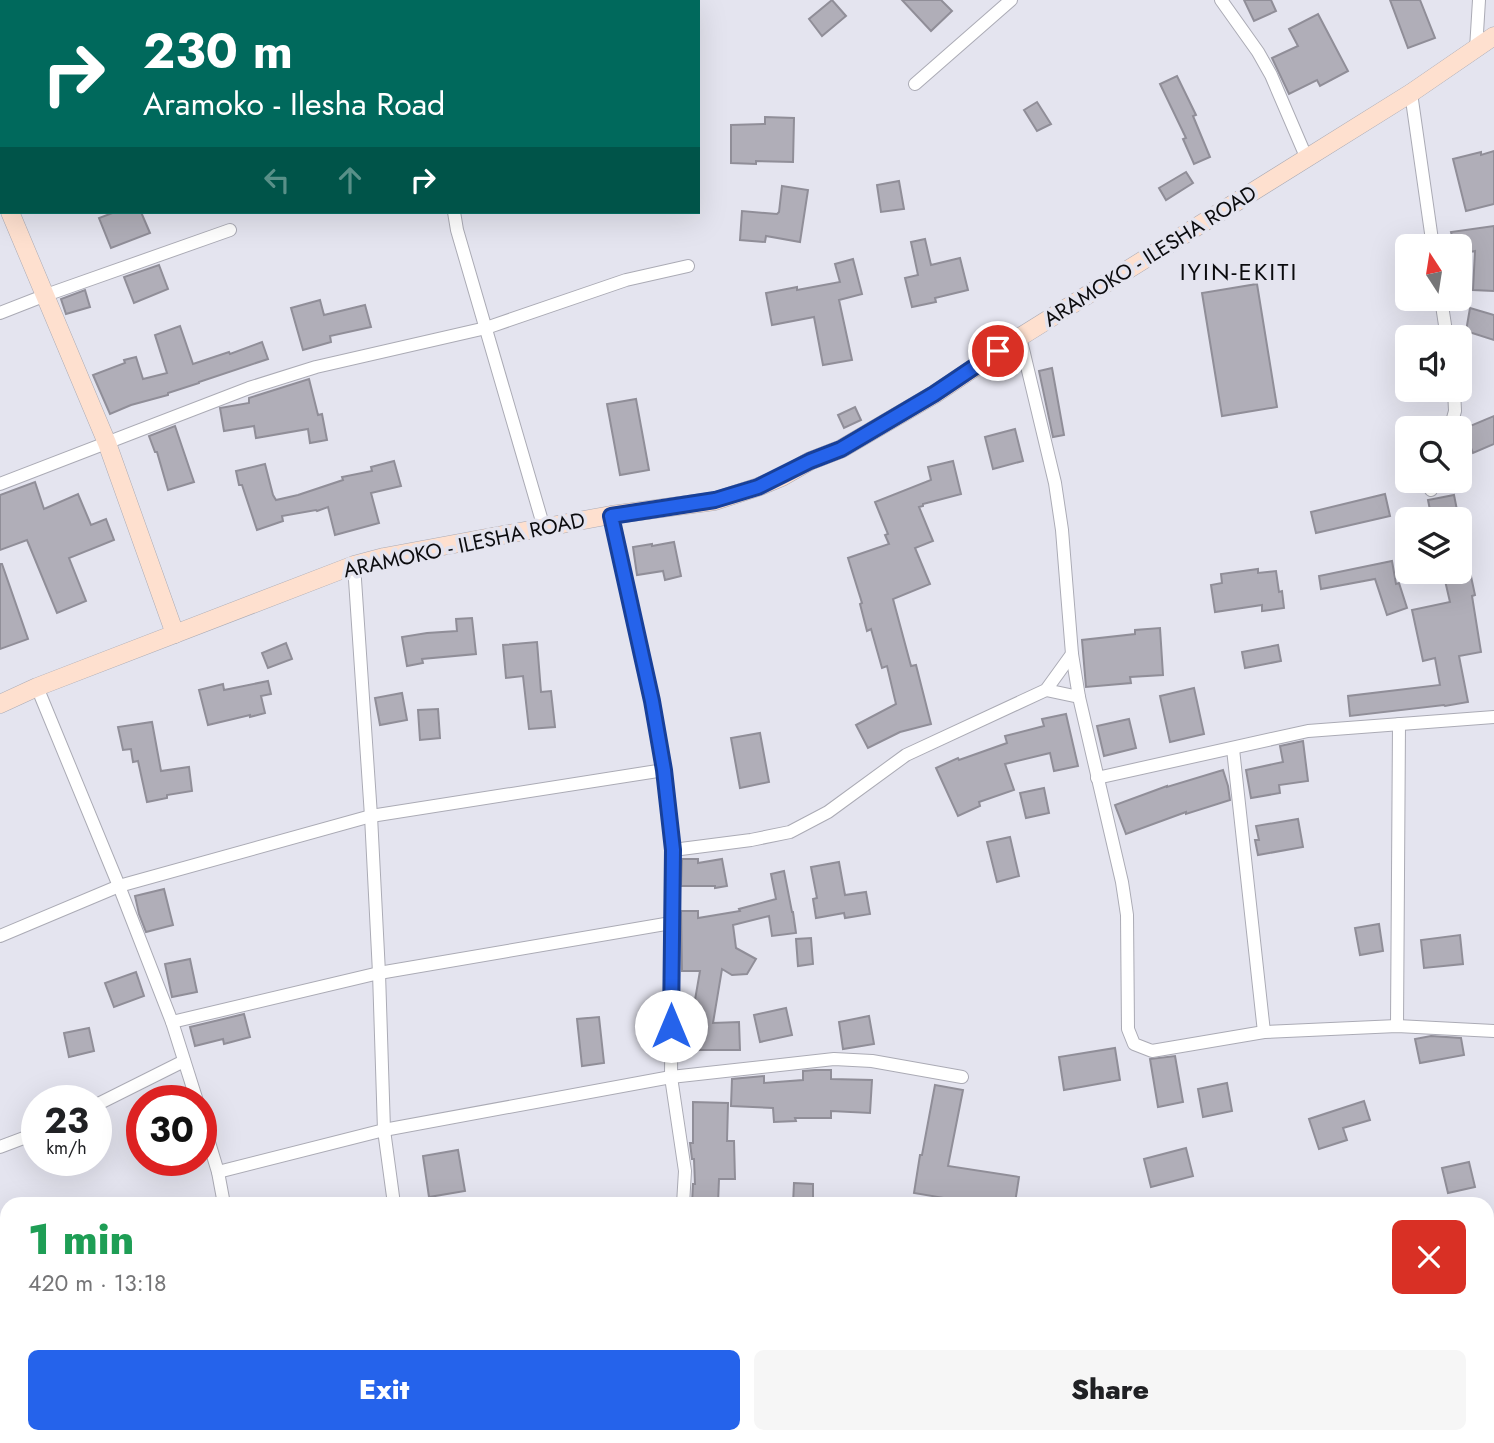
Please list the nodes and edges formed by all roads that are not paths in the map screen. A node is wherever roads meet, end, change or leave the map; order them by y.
1 (1011, 0) edge
2 (1221, 0) edge
3 (1479, 0) edge
4 (1494, 36) edge
5 (1476, 49) junction
6 (915, 84) dead end
7 (1411, 93) junction
8 (1307, 159) junction
9 (11, 214) edge
10 (454, 214) edge
11 (230, 230) dead end
12 (1431, 234) edge
13 (688, 266) dead end
14 (46, 295) junction
15 (0, 313) edge
16 (486, 328) junction
17 (1020, 337) junction
18 (107, 443) junction
19 (0, 485) edge
20 (611, 516) junction
21 (544, 528) junction
22 (354, 565) junction
23 (174, 634) junction
24 (1072, 654) junction
25 (37, 687) junction
26 (1046, 690) junction
27 (1079, 697) junction
28 (0, 704) edge
29 (1494, 717) edge
30 (1399, 724) junction
31 (1233, 749) junction
32 (664, 770) junction
33 (1097, 778) junction
34 (371, 816) junction
35 (673, 850) junction
36 (119, 886) junction
37 (671, 923) junction
38 (0, 936) edge
39 (379, 973) junction
40 (172, 1022) junction
41 (1397, 1026) junction
42 (1494, 1031) edge
43 (1264, 1032) junction
44 (184, 1061) junction
45 (671, 1077) junction
46 (962, 1077) dead end
47 (192, 1085) edge
48 (112, 1097) edge
49 (384, 1130) junction
50 (21, 1139) edge
51 (0, 1147) edge
52 (217, 1169) edge
53 (218, 1172) junction
54 (223, 1197) edge
55 (393, 1197) edge
56 (683, 1197) edge

1 - 6 street
2 - 8 street
3 - 5 street
4 - 5 main road, ARAMOKO - ILESHA ROAD
5 - 7 main road, ARAMOKO - ILESHA ROAD
7 - 8 main road, ARAMOKO - ILESHA ROAD
7 - 12 street
8 - 17 main road, ARAMOKO - ILESHA ROAD
9 - 14 main road
10 - 16 street
11 - 14 street
13 - 16 street
14 - 15 street
14 - 18 main road
16 - 18 street
16 - 21 street
17 - 20 main road, ARAMOKO - ILESHA ROAD
17 - 24 street
18 - 19 street
18 - 23 main road
20 - 21 main road, ARAMOKO - ILESHA ROAD
20 - 32 street
21 - 22 main road, ARAMOKO - ILESHA ROAD
22 - 23 main road, ARAMOKO - ILESHA ROAD
22 - 34 street
23 - 25 main road, ARAMOKO - ILESHA ROAD
24 - 26 street
24 - 27 street
25 - 28 main road, ARAMOKO - ILESHA ROAD
25 - 36 street
26 - 27 street
26 - 35 street
27 - 33 street
29 - 30 street
30 - 31 street
30 - 41 street
31 - 33 street
31 - 43 street
32 - 34 street
32 - 35 street
33 - 43 street
34 - 36 street
34 - 39 street
35 - 37 street
36 - 38 street
36 - 40 street
37 - 39 street
37 - 45 street
39 - 40 street
39 - 49 street
40 - 44 street
41 - 42 street
41 - 43 street
44 - 47 street
44 - 48 street
45 - 46 street
45 - 49 street
45 - 56 street
49 - 53 street
49 - 55 street
50 - 51 street
52 - 53 street
53 - 54 street

